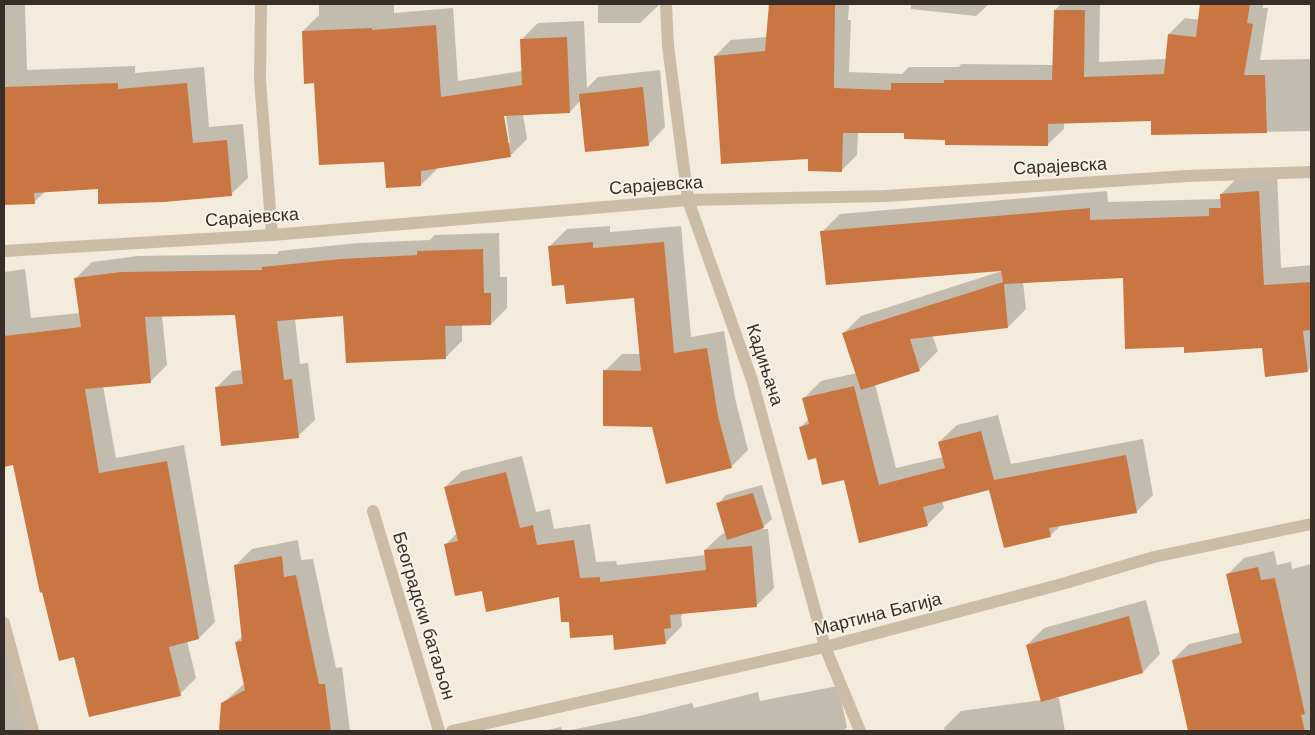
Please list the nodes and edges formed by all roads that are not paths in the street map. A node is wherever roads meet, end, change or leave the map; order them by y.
1 (261, 4) edge
2 (666, 4) edge
3 (1311, 172) edge
4 (688, 200) junction
5 (272, 235) junction
6 (4, 252) edge
7 (372, 511) dead end
8 (1311, 524) edge
9 (4, 623) edge
10 (825, 647) junction
11 (33, 731) edge
12 (439, 731) edge
13 (452, 731) edge
14 (860, 731) edge

1 - 5 street
2 - 4 street, Кадињача
3 - 4 street, Сарајевска
4 - 5 street, Сарајевска
4 - 10 street, Кадињача
5 - 6 street, Сарајевска
7 - 12 street, Београдски батаљон
8 - 10 street, Мартина Багија
9 - 11 street
10 - 13 street, Мартина Багија
10 - 14 street, Кадињача

